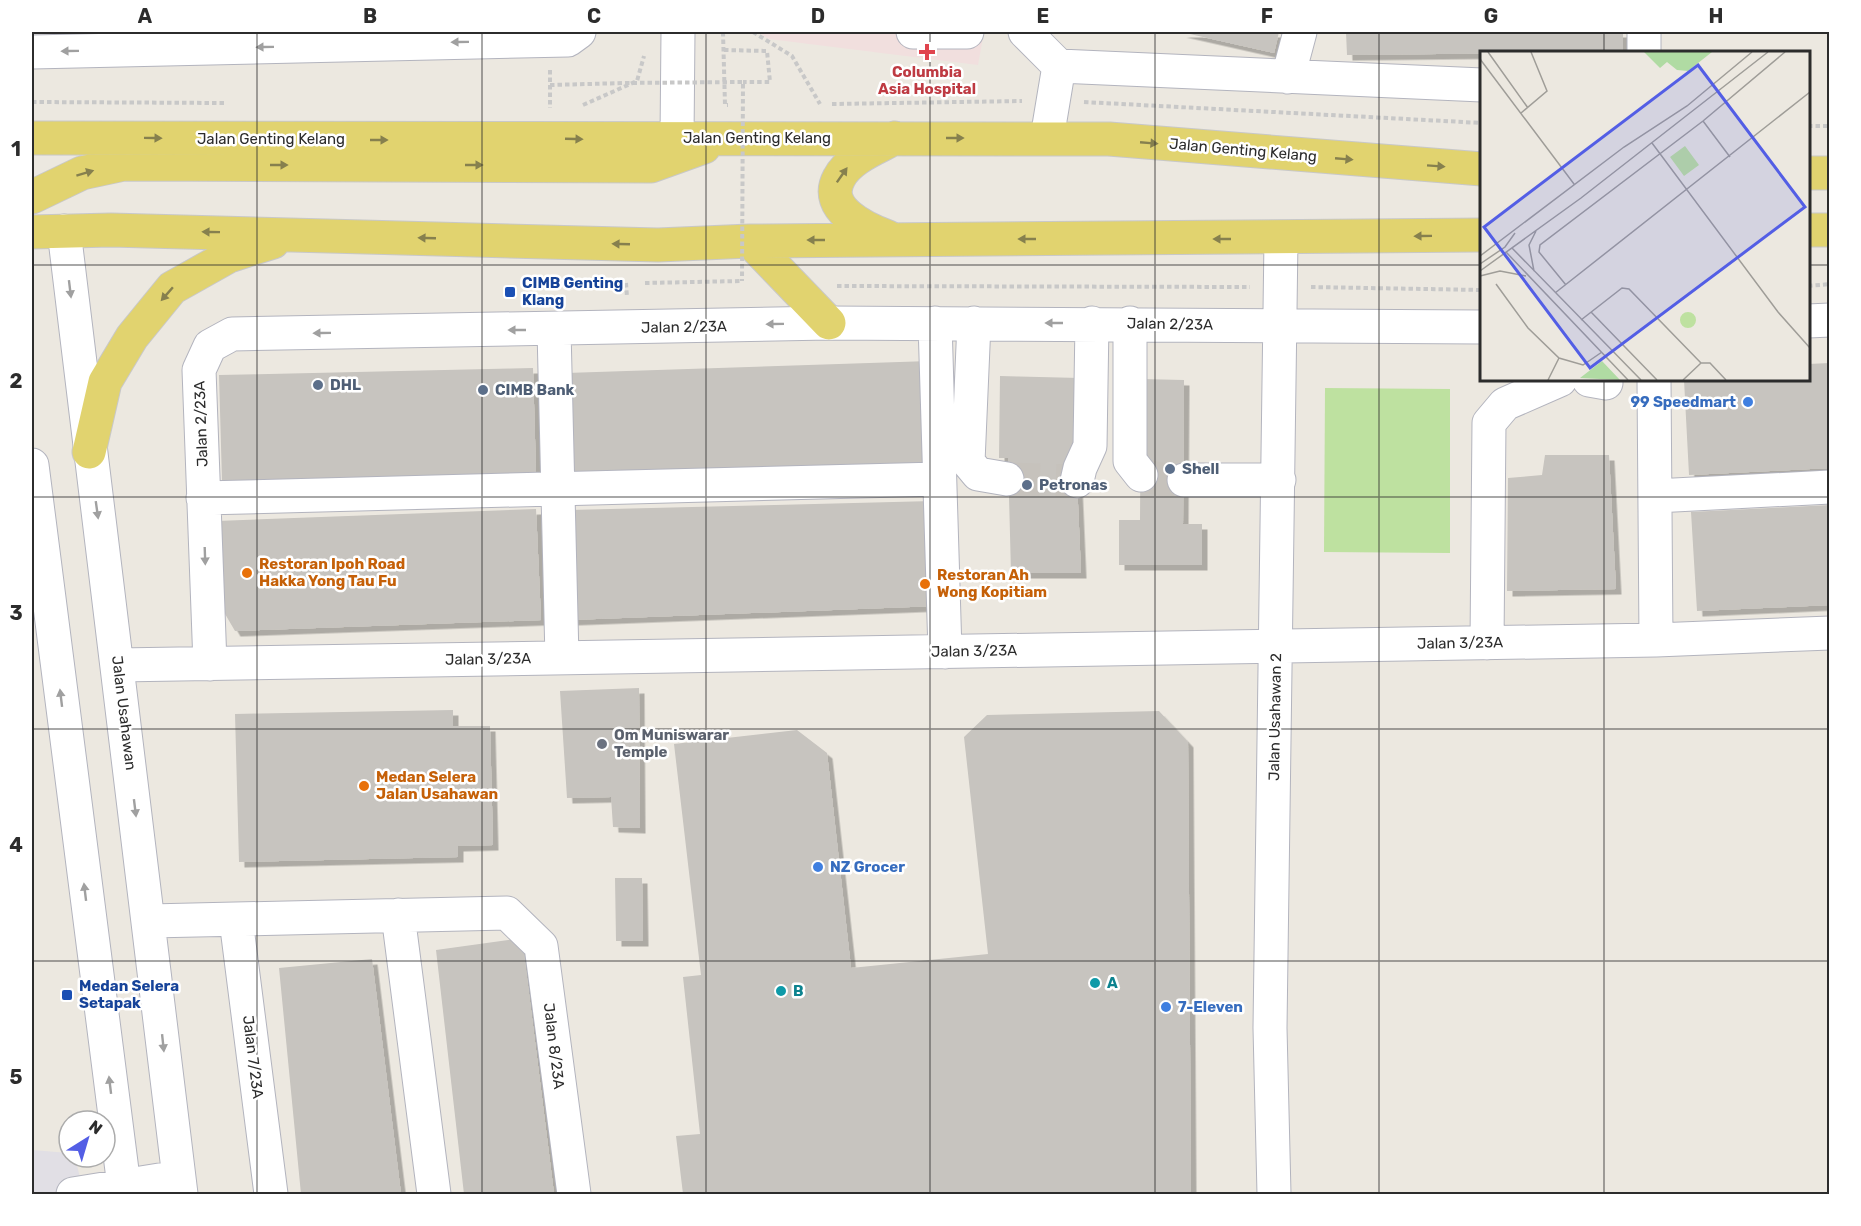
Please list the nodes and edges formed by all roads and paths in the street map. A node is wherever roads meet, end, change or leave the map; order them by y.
1 (678, 32) edge
2 (753, 32) edge
3 (913, 32) edge
4 (967, 32) edge
5 (1024, 32) edge
6 (1300, 32) edge
7 (1644, 32) edge
8 (564, 36) edge
9 (724, 50) dead end
10 (646, 51) dead end
11 (1644, 51) edge
12 (32, 52) edge
13 (1059, 66) junction
14 (1288, 77) junction
15 (743, 82) junction
16 (550, 85) junction
17 (1480, 85) edge
18 (32, 102) edge
19 (232, 104) dead end
20 (820, 104) dead end
21 (538, 106) dead end
22 (550, 106) junction
23 (560, 106) dead end
24 (571, 106) dead end
25 (1810, 126) edge
26 (1830, 126) edge
27 (896, 137) junction
28 (32, 138) edge
29 (550, 138) junction
30 (677, 138) junction
31 (729, 138) junction
32 (1047, 138) junction
33 (1480, 169) edge
34 (1810, 173) edge
35 (1830, 173) edge
36 (32, 197) edge
37 (1810, 230) edge
38 (1830, 230) edge
39 (64, 231) junction
40 (32, 232) edge
41 (295, 234) junction
42 (1480, 235) edge
43 (1281, 239) junction
44 (896, 240) junction
45 (750, 241) junction
46 (645, 283) dead end
47 (1830, 284) edge
48 (1810, 285) edge
49 (1280, 287) junction
50 (1480, 290) edge
51 (1830, 320) edge
52 (1810, 321) edge
53 (829, 323) junction
54 (935, 323) junction
55 (974, 323) junction
56 (1092, 323) junction
57 (1130, 323) junction
58 (1280, 325) junction
59 (1480, 327) edge
60 (554, 330) junction
61 (1558, 381) edge
62 (1654, 381) edge
63 (89, 452) junction
64 (32, 465) edge
65 (1140, 475) dead end
66 (939, 478) junction
67 (1007, 479) tunnel mouth
68 (1184, 480) tunnel mouth
69 (1279, 480) junction
70 (1077, 481) dead end
71 (1830, 487) edge
72 (558, 488) junction
73 (1655, 496) junction
74 (203, 498) junction
75 (1830, 633) edge
76 (1656, 640) junction
77 (1486, 643) junction
78 (1277, 646) junction
79 (945, 652) junction
80 (562, 658) junction
81 (210, 664) junction
82 (118, 665) junction
83 (398, 915) junction
84 (236, 920) junction
85 (150, 921) junction
86 (118, 1143) junction
87 (180, 1186) edge
88 (124, 1190) edge
89 (74, 1194) edge
90 (271, 1194) edge
91 (434, 1194) edge
92 (574, 1194) edge
93 (1274, 1194) edge

1 - 30 street
2 - 20 path
3 - 4 street
5 - 13 street
6 - 14 street
7 - 11 street
8 -> 12 street
8 - 16 path
9 - 15 path
10 - 24 path
13 - 14 street
13 - 32 street
14 - 17 street
15 - 16 path, bridge
15 - 46 path, bridge
16 - 22 path
18 - 19 path
21 - 22 path
22 - 23 path
22 - 29 path
25 - 26 path
27 - 31 main road, Jalan Genting Kelang
27 -> 32 main road, Jalan Genting Kelang
44 -> 27 main road
28 -> 29 main road, Jalan Genting Kelang
29 -> 30 main road, Jalan Genting Kelang
30 - 31 main road, Jalan Genting Kelang
36 -> 31 main road
32 -> 33 main road, Jalan Genting Kelang
34 - 35 main road
36 - 39 main road
37 - 38 main road
39 - 40 main road
41 -> 39 main road
39 -> 63 street, Jalan Usahawan
45 -> 41 main road
41 -> 63 main road
42 -> 43 main road
43 -> 44 main road
43 - 49 street, Jalan Usahawan 2
44 -> 45 main road
45 - 53 main road
47 - 48 path
49 - 50 path
49 - 58 street, Jalan Usahawan 2
51 - 52 street
53 - 54 street, Jalan 2/23A
53 -> 60 street, Jalan 2/23A
54 - 55 street, Jalan 2/23A
54 - 66 street
56 -> 55 street, Jalan 2/23A
55 - 67 street
56 - 57 street, Jalan 2/23A
56 - 70 street
57 - 58 street, Jalan 2/23A
57 - 65 street
58 - 59 street, Jalan 2/23A
58 - 69 street, Jalan Usahawan 2
60 - 72 street
60 -> 74 street, Jalan 2/23A
61 - 77 street
62 - 73 street
63 -> 82 street, Jalan Usahawan
86 -> 64 street
66 - 72 street
66 - 79 street
68 - 69 street
69 - 78 street, Jalan Usahawan 2
71 - 73 street
72 - 74 street
72 - 80 street
73 - 76 street
74 -> 81 street, Jalan 2/23A
75 - 76 street, Jalan 3/23A
76 - 77 street, Jalan 3/23A
77 - 78 street, Jalan 3/23A
78 - 79 street, Jalan 3/23A
78 - 93 street, Jalan Usahawan 2
79 - 80 street, Jalan 3/23A
80 - 81 street, Jalan 3/23A
81 - 82 street, Jalan 3/23A
82 -> 85 street, Jalan Usahawan
83 - 84 street
83 - 91 street
83 - 92 street, Jalan 8/23A
84 - 85 street
84 - 90 street, Jalan 7/23A
85 -> 87 street, Jalan Usahawan
86 - 88 street
86 - 89 street
87 - 88 street
88 - 89 street

